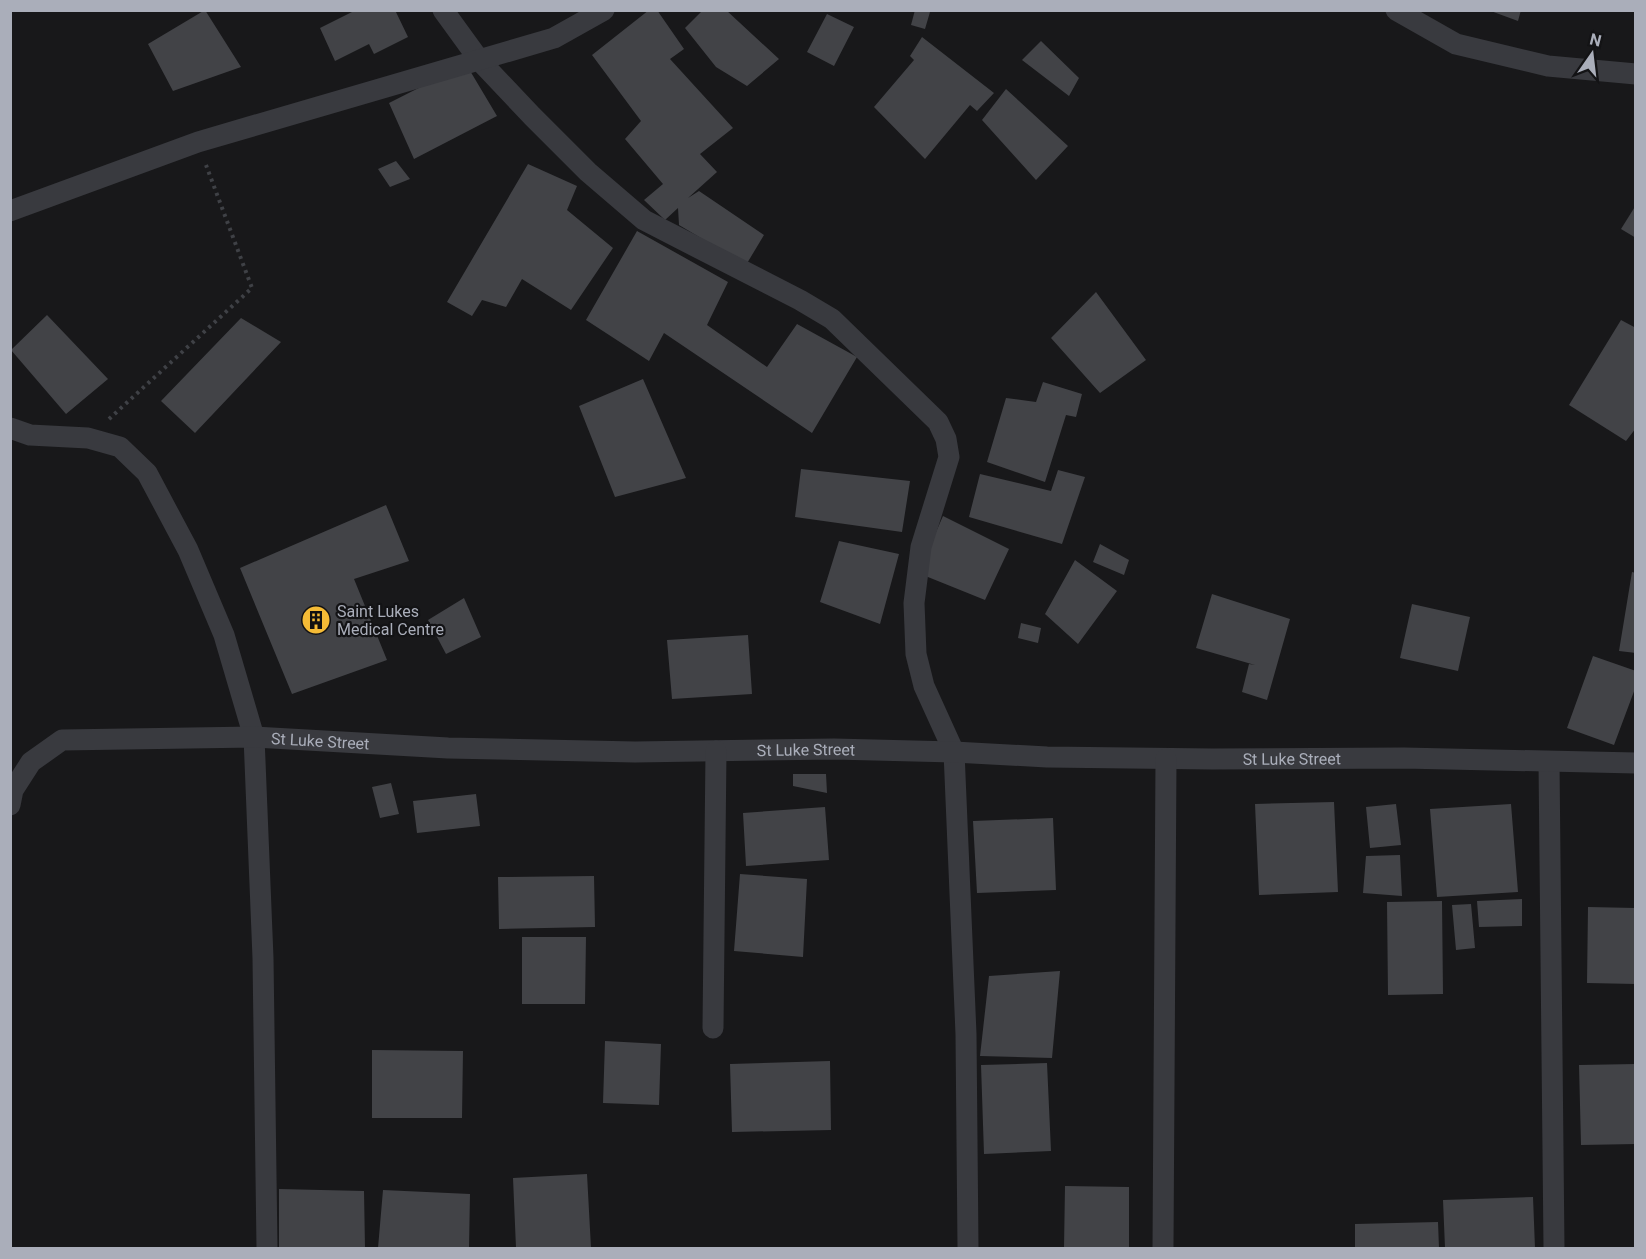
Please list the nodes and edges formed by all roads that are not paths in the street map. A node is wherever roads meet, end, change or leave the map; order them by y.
1 (443, 10) edge
2 (604, 10) edge
3 (1396, 10) edge
4 (480, 61) junction
5 (1635, 74) edge
6 (10, 212) edge
7 (10, 428) edge
8 (254, 737) junction
9 (716, 751) junction
10 (954, 752) junction
11 (1166, 759) junction
12 (1549, 762) junction
13 (1635, 763) edge
14 (10, 805) edge
15 (713, 1028) dead end
16 (267, 1248) edge
17 (968, 1248) edge
18 (1163, 1248) edge
19 (1554, 1248) edge

1 - 4 street
2 - 4 street
3 - 5 street
4 - 6 street
4 - 10 street
7 - 8 street
8 - 9 street, St Luke Street
8 - 14 street, St Luke Street
8 - 16 street
9 - 10 street, St Luke Street
9 - 15 street
10 - 11 street, St Luke Street
10 - 17 street
11 - 12 street, St Luke Street
11 - 18 street
12 - 13 street, St Luke Street
12 - 19 street

